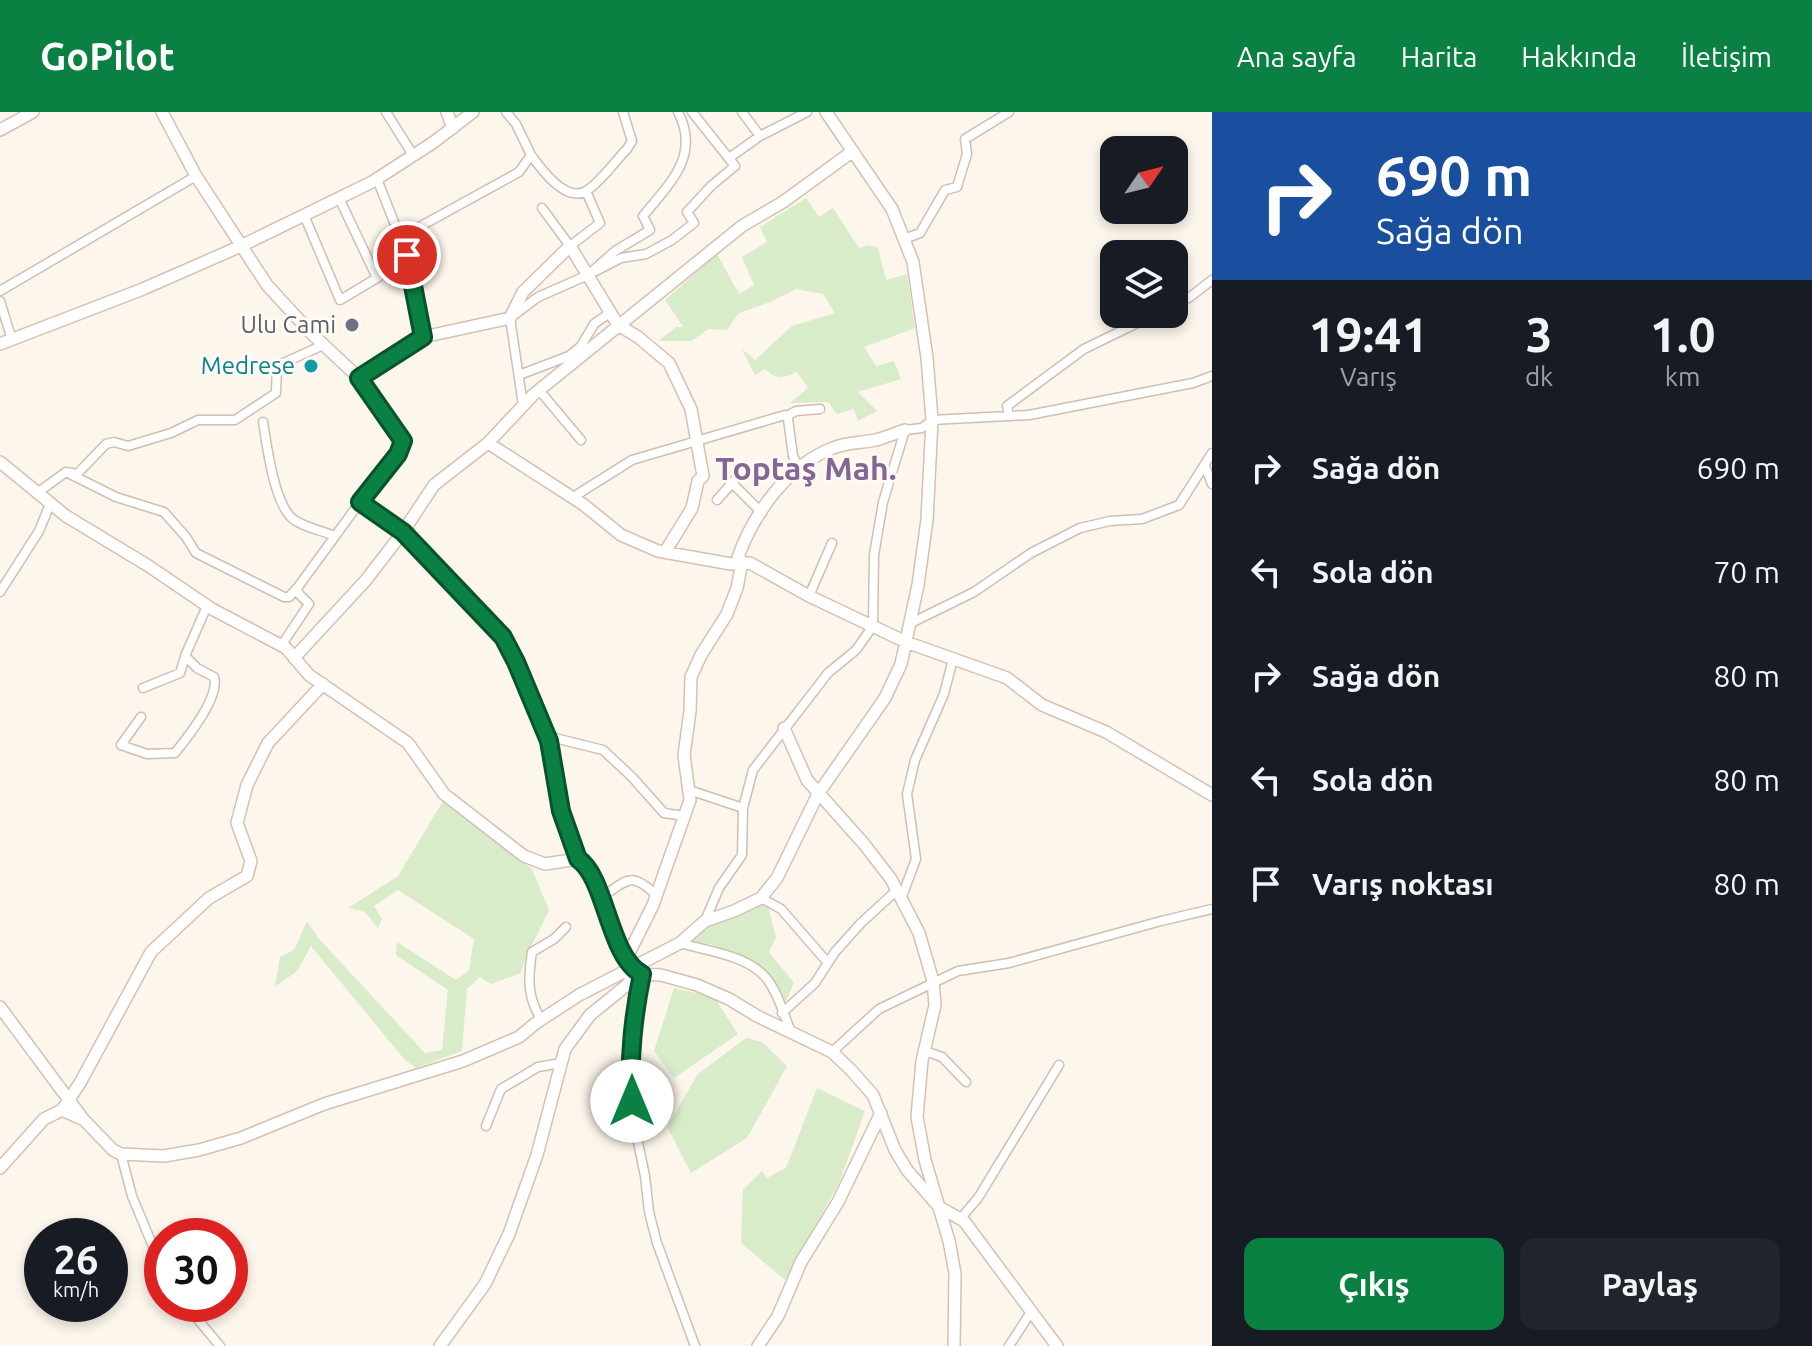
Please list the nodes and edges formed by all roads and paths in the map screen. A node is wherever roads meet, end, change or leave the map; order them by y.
1 (33, 112) edge
2 (162, 112) edge
3 (386, 112) edge
4 (447, 112) edge
5 (473, 112) edge
6 (506, 112) edge
7 (623, 112) edge
8 (678, 112) edge
9 (692, 112) edge
10 (742, 112) edge
11 (807, 112) edge
12 (826, 112) edge
13 (1009, 112) edge
14 (453, 128) junction
15 (0, 130) edge
16 (760, 136) junction
17 (853, 151) junction
18 (413, 155) junction
19 (531, 155) junction
20 (729, 158) junction
21 (196, 176) junction
22 (377, 179) junction
23 (586, 191) junction
24 (339, 198) junction
25 (542, 208) dead end
26 (304, 215) junction
27 (401, 237) junction
28 (904, 239) junction
29 (241, 246) junction
30 (570, 246) junction
31 (407, 256) junction
32 (588, 275) junction
33 (377, 278) junction
34 (1212, 280) edge
35 (0, 291) edge
36 (1188, 298) edge
37 (0, 301) edge
38 (611, 312) junction
39 (510, 318) junction
40 (618, 325) junction
41 (1127, 328) edge
42 (423, 337) junction
43 (12, 340) junction
44 (0, 344) edge
45 (323, 345) junction
46 (519, 375) junction
47 (1212, 376) edge
48 (359, 378) junction
49 (539, 390) junction
50 (523, 405) junction
51 (820, 409) dead end
52 (787, 416) junction
53 (1009, 416) junction
54 (932, 420) junction
55 (263, 422) dead end
56 (905, 430) junction
57 (581, 440) dead end
58 (697, 441) junction
59 (488, 443) junction
60 (1212, 453) edge
61 (0, 462) edge
62 (1205, 466) junction
63 (799, 468) junction
64 (743, 470) dead end
65 (66, 472) junction
66 (732, 483) junction
67 (1212, 484) edge
68 (37, 493) junction
69 (576, 500) junction
70 (717, 500) dead end
71 (360, 502) junction
72 (50, 504) junction
73 (762, 513) junction
74 (403, 532) junction
75 (334, 536) junction
76 (832, 543) dead end
77 (665, 552) junction
78 (742, 562) junction
79 (298, 587) junction
80 (0, 592) edge
81 (809, 596) junction
82 (207, 606) junction
83 (909, 624) junction
84 (873, 626) junction
85 (906, 642) junction
86 (281, 646) junction
87 (185, 656) junction
88 (294, 658) junction
89 (953, 659) junction
90 (323, 684) junction
91 (143, 688) dead end
92 (141, 717) dead end
93 (784, 728) junction
94 (547, 736) junction
95 (689, 790) junction
96 (818, 794) junction
97 (1212, 795) edge
98 (743, 808) junction
99 (684, 816) junction
100 (578, 859) junction
101 (656, 895) junction
102 (899, 895) junction
103 (600, 898) junction
104 (761, 898) junction
105 (1212, 909) edge
106 (705, 921) junction
107 (566, 927) dead end
108 (680, 943) junction
109 (627, 957) junction
110 (828, 963) junction
111 (637, 971) junction
112 (933, 981) junction
113 (0, 1007) edge
114 (782, 1013) junction
115 (541, 1019) junction
116 (791, 1032) junction
117 (925, 1051) junction
118 (832, 1052) junction
119 (561, 1063) junction
120 (1059, 1065) dead end
121 (966, 1082) dead end
122 (65, 1105) junction
123 (881, 1113) junction
124 (486, 1126) dead end
125 (121, 1154) junction
126 (0, 1168) edge
127 (939, 1207) junction
128 (961, 1218) junction
129 (144, 1225) edge
130 (1031, 1312) junction
131 (200, 1322) edge
132 (220, 1346) edge
133 (440, 1346) edge
134 (695, 1346) edge
135 (758, 1346) edge
136 (954, 1346) edge
137 (1009, 1346) edge
138 (1057, 1346) edge

1 - 15 street
2 - 21 street
3 - 18 street
4 - 14 street
5 - 14 street
6 - 19 street
7 - 23 street
8 - 32 street
9 - 20 street
10 - 16 street
11 - 16 street
12 - 17 street
13 - 28 street
14 - 18 street
16 - 20 street
17 - 28 street
17 - 40 street
18 - 22 street
19 - 23 street
19 - 27 street
20 - 32 street
21 - 29 street
21 - 35 street
22 - 24 street
22 - 27 street
23 - 30 street
24 - 26 street
24 - 33 street
25 - 30 street
26 - 29 street
26 - 33 street
27 - 31 street
28 - 54 street
29 - 43 street
29 - 45 street
30 - 32 street
30 - 39 street
31 - 33 street
31 - 42 street
32 - 38 street
32 - 39 street
34 - 36 street
37 - 43 street
38 - 40 street
38 - 46 street
39 - 42 street
39 - 46 street
40 - 49 street
40 - 58 street
41 - 53 street
42 - 48 street
43 - 44 street
45 - 48 street
45 - 65 street
46 - 50 street
47 - 53 street
48 - 71 street
49 - 50 street
49 - 57 street
50 - 59 street
51 - 52 street
52 - 58 street
52 - 63 street
53 - 54 street
54 - 56 street
54 - 83 street
55 - 75 street
56 - 63 street
56 - 84 street
58 - 69 street
58 - 77 street
59 - 69 street
59 - 74 street
60 - 62 street
61 - 68 street
62 - 67 street
62 - 83 street
63 - 73 street
64 - 66 street
65 - 68 street
65 - 79 street
66 - 70 street
66 - 73 street
68 - 72 street
69 - 77 street
71 - 74 street
71 - 75 street
72 - 80 street
72 - 82 street
73 - 78 street
74 - 88 street
74 - 94 street
75 - 79 street
76 - 81 street
77 - 78 street
78 - 81 street
78 - 95 street
79 - 86 street
81 - 84 street
82 - 86 street
82 - 87 street
83 - 85 street
84 - 85 street
84 - 93 street
85 - 89 street
85 - 96 street
86 - 88 street
87 - 91 street
87 - 92 street
88 - 90 street
89 - 97 street
89 - 102 street
90 - 100 street
90 - 122 street
93 - 96 street
93 - 98 street
94 - 99 street
94 - 100 street
95 - 98 street
95 - 99 street
96 - 102 street
96 - 104 street
98 - 106 street
99 - 101 street
100 - 103 street
101 - 103 street
101 - 109 street
102 - 110 street
102 - 112 street
103 - 109 street
104 - 106 street
104 - 110 street
105 - 112 street
106 - 108 street
107 - 115 street
108 - 111 street
108 - 114 street
109 - 111 street
110 - 114 street
111 - 115 street
111 - 116 street
111 - 119 street
111 - 134 street
112 - 117 street
112 - 118 street
113 - 122 street
114 - 116 street
115 - 125 street
116 - 118 street
117 - 121 street
117 - 127 street
118 - 123 street
119 - 124 street
119 - 133 street
120 - 128 street
122 - 125 street
122 - 126 street
123 - 127 street
123 - 135 street
125 - 129 street
127 - 128 street
127 - 136 street
128 - 130 street
130 - 137 street
130 - 138 street
131 - 132 street

